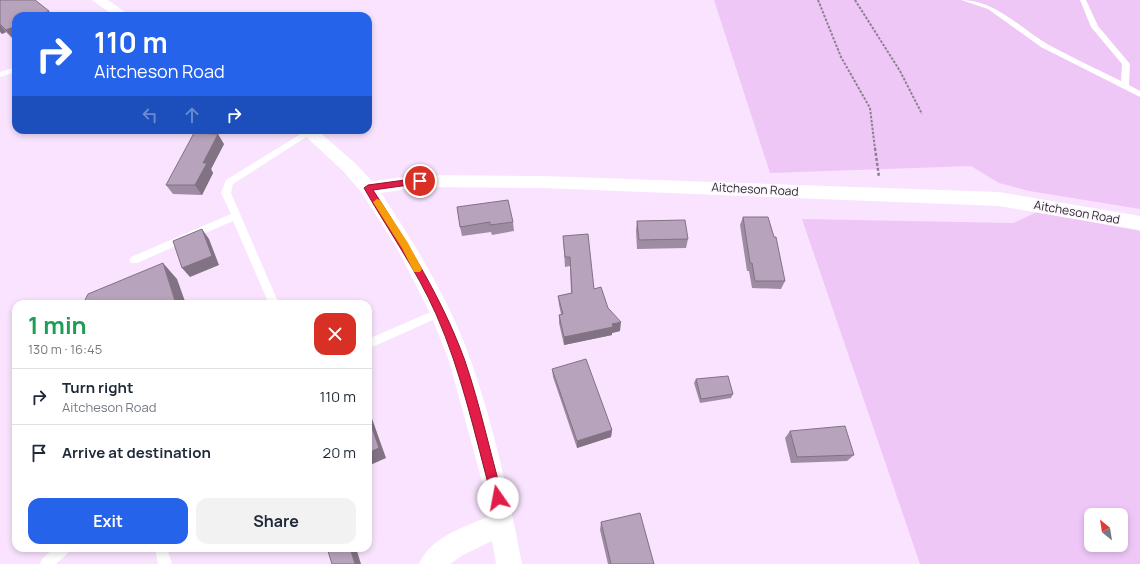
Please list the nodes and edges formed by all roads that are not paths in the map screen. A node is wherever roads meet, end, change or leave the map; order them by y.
1 (99, 0) edge
2 (964, 0) edge
3 (1083, 0) edge
4 (118, 12) edge
5 (12, 70) edge
6 (0, 75) edge
7 (1125, 85) junction
8 (1140, 94) edge
9 (303, 134) edge
10 (311, 134) edge
11 (368, 188) junction
12 (236, 216) junction
13 (1140, 223) edge
14 (134, 260) dead end
15 (272, 300) edge
16 (440, 312) junction
17 (372, 342) edge
18 (502, 524) junction
19 (59, 552) edge
20 (162, 552) edge
21 (48, 564) edge
22 (165, 564) edge
23 (432, 564) edge
24 (509, 564) edge

1 - 4 street
2 - 7 lane
3 - 7 lane
5 - 6 lane
7 - 8 lane
9 - 12 lane
10 - 11 street
11 - 13 street, Aitcheson Road
11 - 16 street
12 - 14 lane
12 - 15 lane
16 - 17 lane
16 - 18 street
18 - 23 street
18 - 24 street
19 - 21 lane
20 - 22 lane

